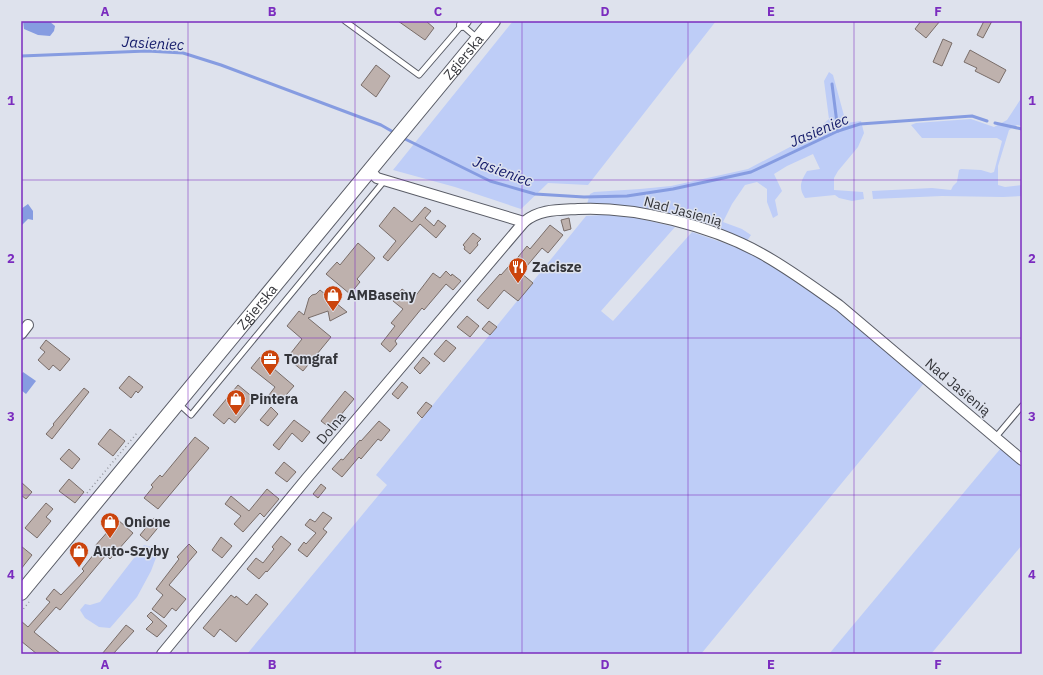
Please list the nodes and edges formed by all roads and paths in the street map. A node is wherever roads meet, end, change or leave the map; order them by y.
1 (345, 21) edge
2 (493, 21) edge
3 (461, 22) edge
4 (478, 39) junction
5 (370, 171) junction
6 (385, 180) junction
7 (524, 222) junction
8 (28, 325) dead end
9 (21, 334) edge
10 (178, 403) junction
11 (1022, 406) edge
12 (996, 438) junction
13 (1022, 460) edge
14 (21, 594) edge
15 (162, 654) edge

1 - 3 lane
2 - 4 main road, Zgierska
3 - 4 lane
4 - 5 main road, Zgierska
5 - 6 street
5 - 10 main road, Zgierska
6 - 7 street
6 - 10 lane
7 - 12 street, Nad Jasienią
7 - 15 street, Dolna
8 - 9 street
10 - 14 main road, Zgierska
11 - 12 lane
12 - 13 street, Nad Jasienią

